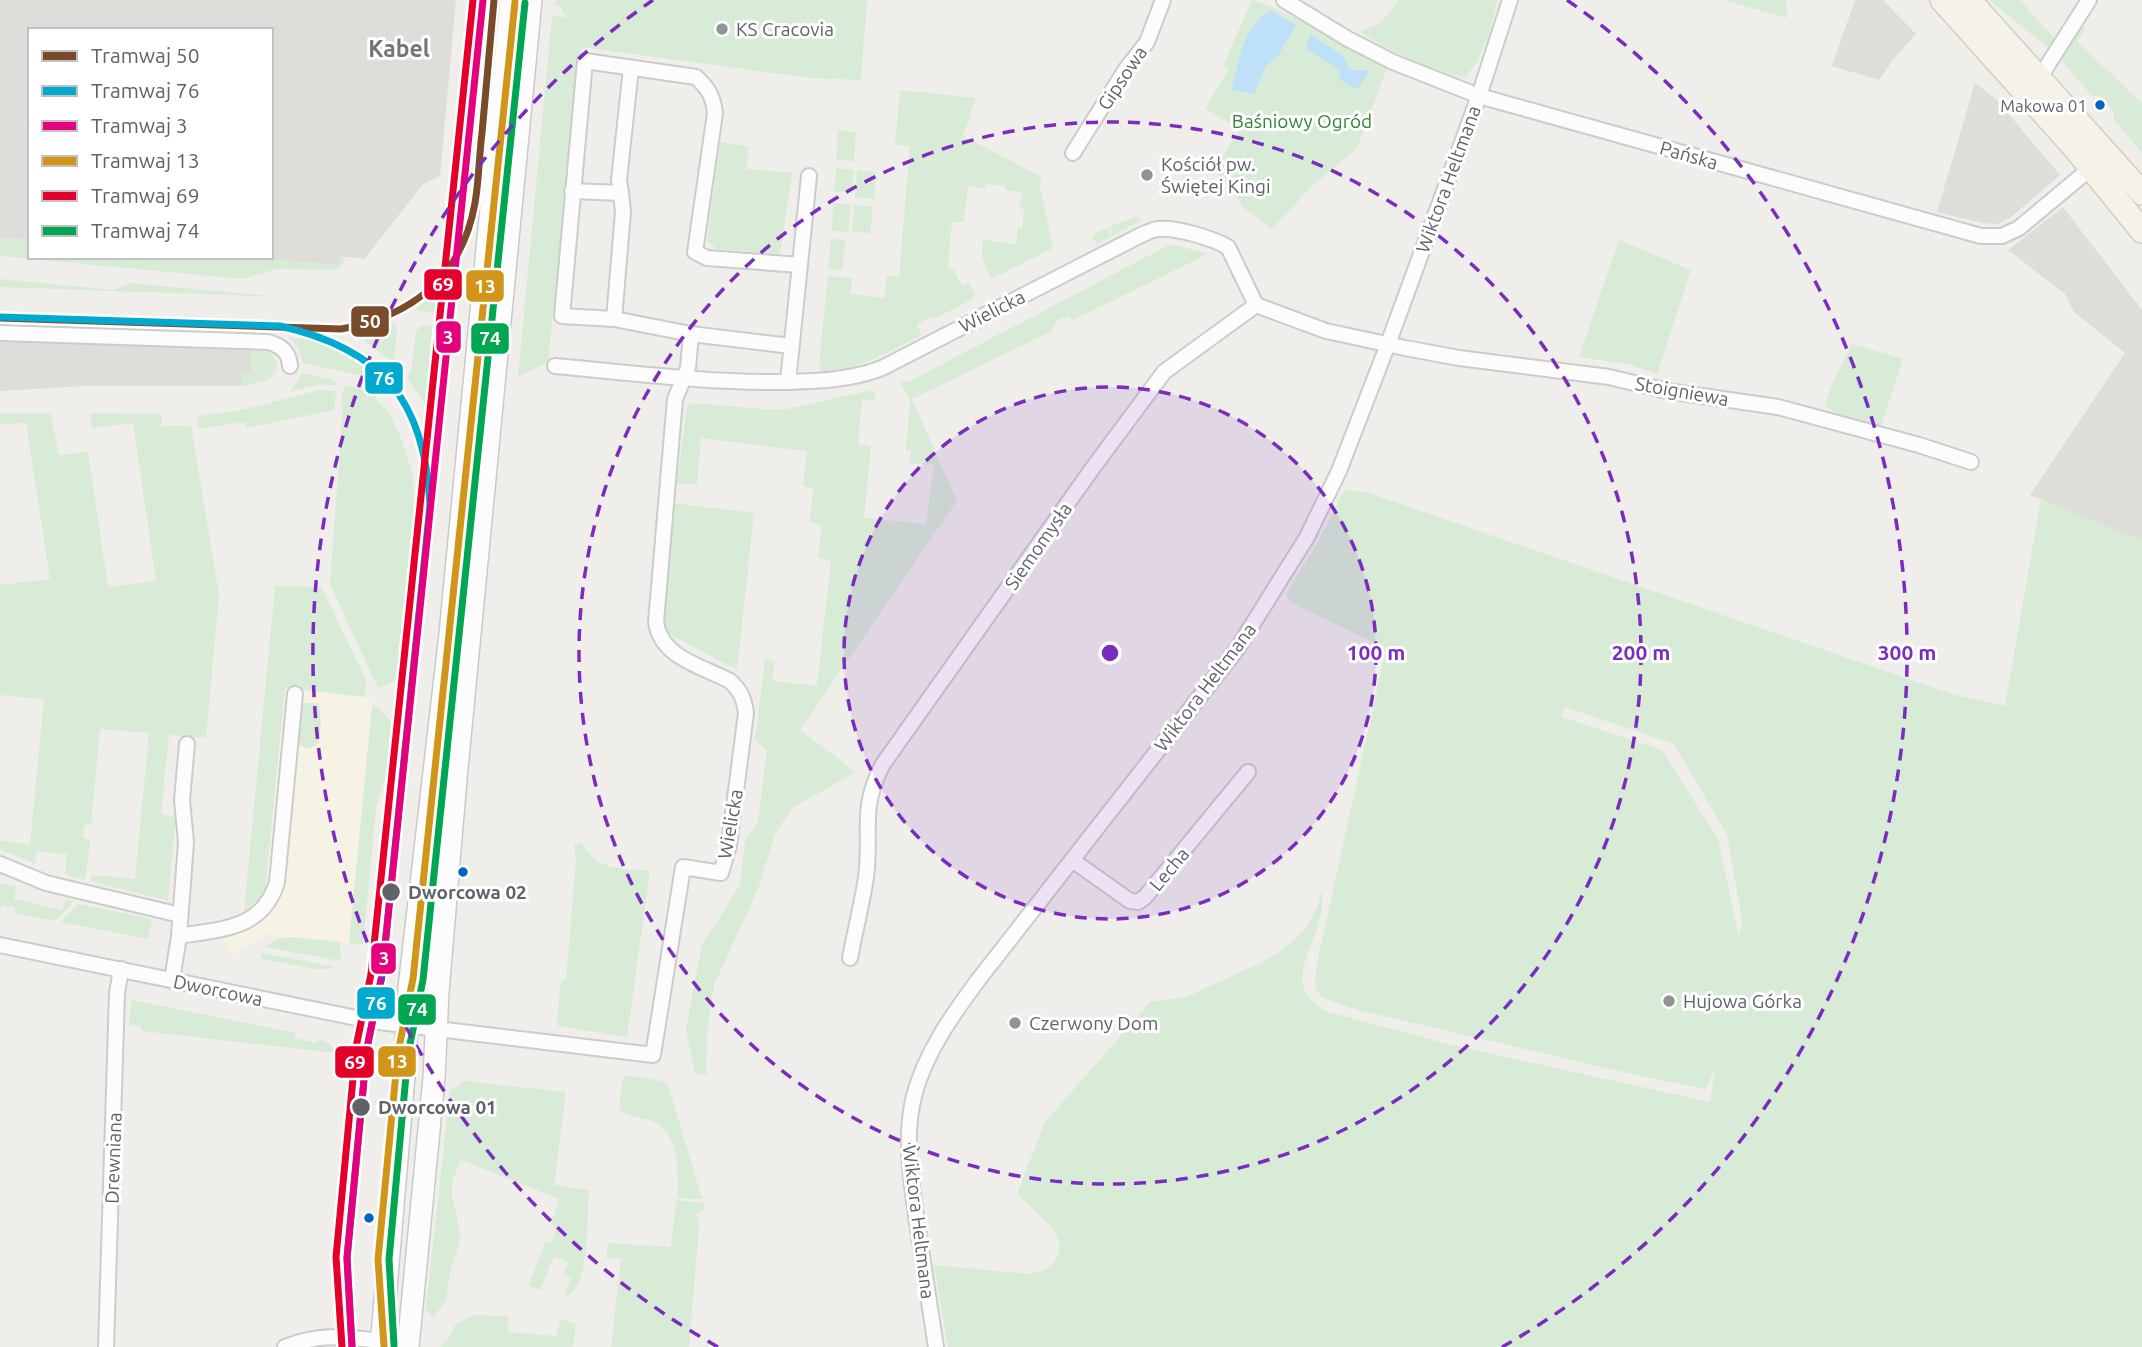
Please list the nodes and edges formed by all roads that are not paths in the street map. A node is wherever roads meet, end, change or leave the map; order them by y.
1 (511, 0) edge
2 (531, 0) edge
3 (1163, 0) edge
4 (1510, 0) edge
5 (1942, 0) edge
6 (1969, 0) edge
7 (2089, 0) edge
8 (1292, 2) edge
9 (631, 68) junction
10 (2040, 77) junction
11 (1479, 96) junction
12 (1073, 153) dead end
13 (2091, 168) junction
14 (809, 176) dead end
15 (572, 191) junction
16 (621, 193) junction
17 (2142, 193) edge
18 (2142, 231) edge
19 (800, 265) junction
20 (1256, 305) junction
21 (614, 319) junction
22 (0, 332) edge
23 (691, 334) junction
24 (1388, 344) junction
25 (791, 346) junction
26 (290, 366) dead end
27 (555, 366) dead end
28 (685, 379) junction
29 (788, 382) junction
30 (1971, 462) dead end
31 (295, 694) dead end
32 (187, 744) dead end
33 (1248, 772) dead end
34 (1072, 860) junction
35 (0, 864) edge
36 (180, 915) junction
37 (179, 936) junction
38 (0, 945) edge
39 (850, 958) dead end
40 (121, 970) junction
41 (172, 980) junction
42 (406, 1027) junction
43 (437, 1030) junction
44 (381, 1344) edge
45 (106, 1347) edge
46 (285, 1347) edge
47 (408, 1347) edge
48 (936, 1347) edge

1 - 42 main road
2 - 43 main road
3 - 12 street, Gipsowa
4 - 11 street, Wiktora Heltmana
5 - 13 main road
6 - 10 main road
7 - 10 street
8 - 11 street, Pańska
9 - 15 street
9 - 16 street
9 - 19 street
10 - 17 main road
11 - 13 street, Pańska
11 - 24 street, Wiktora Heltmana
13 - 18 main road
14 - 19 street
15 - 16 street
15 - 21 street
16 - 21 street
19 - 25 street
20 - 24 street
20 - 29 street, Wielicka
20 - 39 street, Siemomysła
21 - 23 street
22 - 26 street
23 - 25 street
23 - 28 street, Wielicka
24 - 30 street, Stoigniewa
24 - 34 street, Wiktora Heltmana
25 - 29 street
27 - 28 street, Wielicka
28 - 29 street, Wielicka
28 - 43 street, Wielicka
31 - 37 street
32 - 36 street
33 - 34 street, Lecha
34 - 48 street, Wiktora Heltmana
35 - 36 street
36 - 37 street
37 - 41 street
38 - 40 street, Dworcowa
40 - 41 street, Dworcowa
40 - 45 street, Drewniana
41 - 42 street, Dworcowa
42 - 43 street, Dworcowa
42 - 44 main road
43 - 47 main road
44 - 46 street

